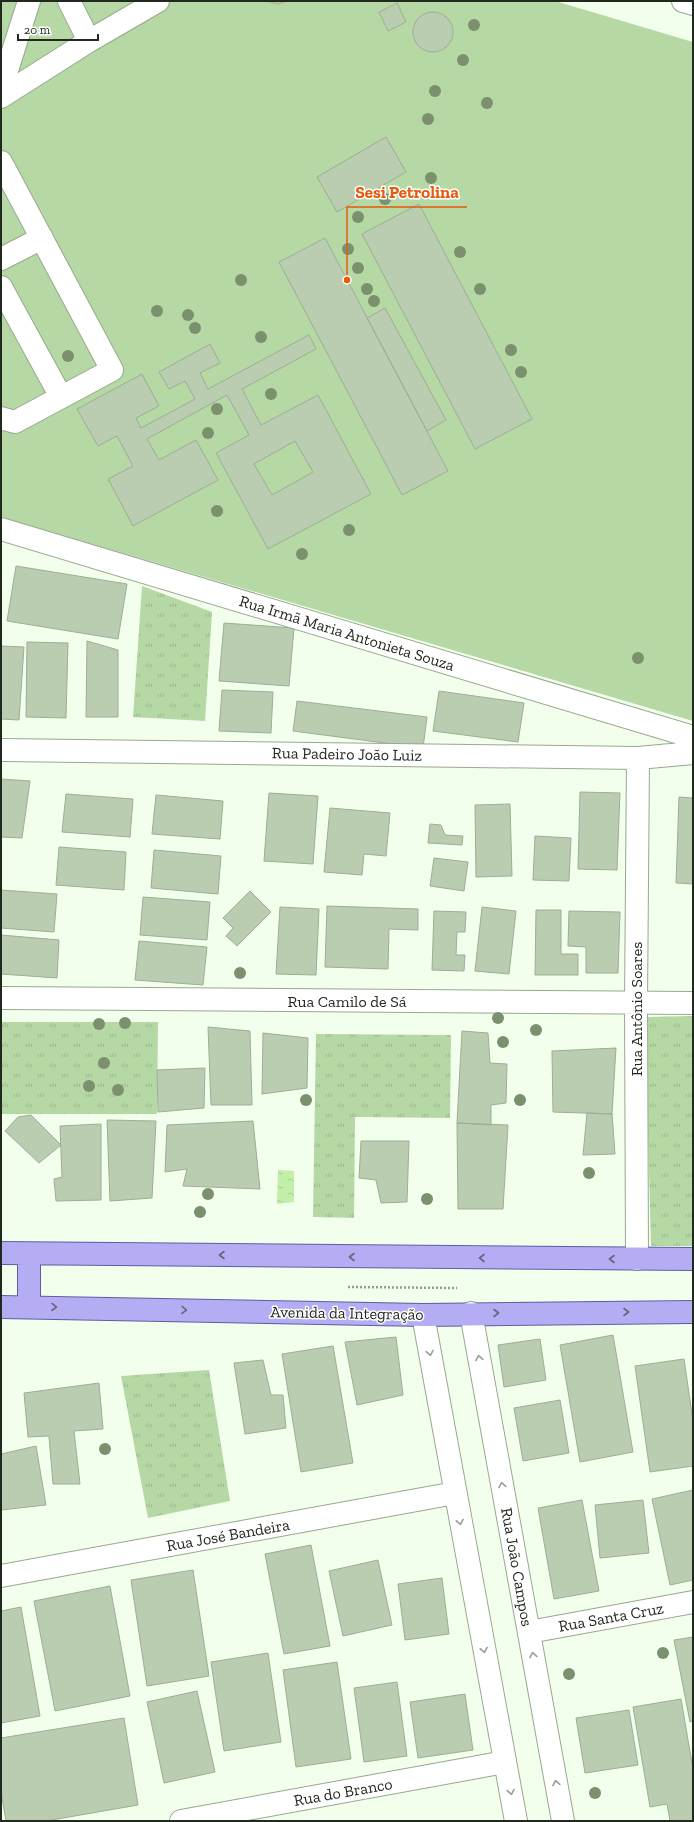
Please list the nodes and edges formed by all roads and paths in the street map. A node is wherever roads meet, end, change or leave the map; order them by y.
1 (29, 1) edge
2 (69, 1) edge
3 (158, 1) edge
4 (683, 1) edge
5 (693, 4) edge
6 (89, 41) junction
7 (1, 89) edge
8 (1, 97) edge
9 (1, 162) edge
10 (42, 238) junction
11 (1, 259) edge
12 (1, 287) edge
13 (61, 397) junction
14 (1, 418) edge
15 (1, 529) edge
16 (693, 737) edge
17 (1, 750) edge
18 (693, 753) edge
19 (638, 758) junction
20 (1, 998) edge
21 (636, 1003) junction
22 (693, 1003) edge
23 (1, 1253) edge
24 (29, 1254) junction
25 (637, 1259) junction
26 (693, 1259) edge
27 (1, 1307) edge
28 (29, 1307) junction
29 (693, 1312) edge
30 (471, 1313) junction
31 (423, 1315) junction
32 (455, 1493) junction
33 (1, 1576) edge
34 (693, 1602) edge
35 (529, 1632) junction
36 (505, 1762) junction
37 (181, 1821) edge
38 (516, 1821) edge
39 (563, 1821) edge

1 - 7 street
2 - 6 street
3 - 6 street
4 - 5 street
6 - 8 street
9 - 10 street
10 - 11 street
10 - 13 street
12 - 13 street
13 - 14 street
15 - 16 street, Rua Irmã Maria Antonieta Souza
17 - 19 street, Rua Padeiro João Luiz
18 - 19 street, Rua Padeiro João Luiz
19 - 21 street, Rua Antônio Soares
20 - 21 street, Rua Camilo de Sá
21 - 22 street, Rua Camilo de Sá
21 - 25 street, Rua Antônio Soares
23 - 24 main road
25 -> 24 main road
24 - 28 main road
25 - 26 main road
27 - 28 main road, Avenida da Integração
28 -> 31 main road, Avenida da Integração
30 -> 29 main road, Avenida da Integração
30 - 31 main road, Avenida da Integração
35 -> 30 street, Rua João Campos
31 -> 32 street
32 - 33 street, Rua José Bandeira
32 -> 36 street
34 - 35 street, Rua Santa Cruz
39 -> 35 street, Rua João Campos
36 - 37 street, Rua do Branco
36 -> 38 street

